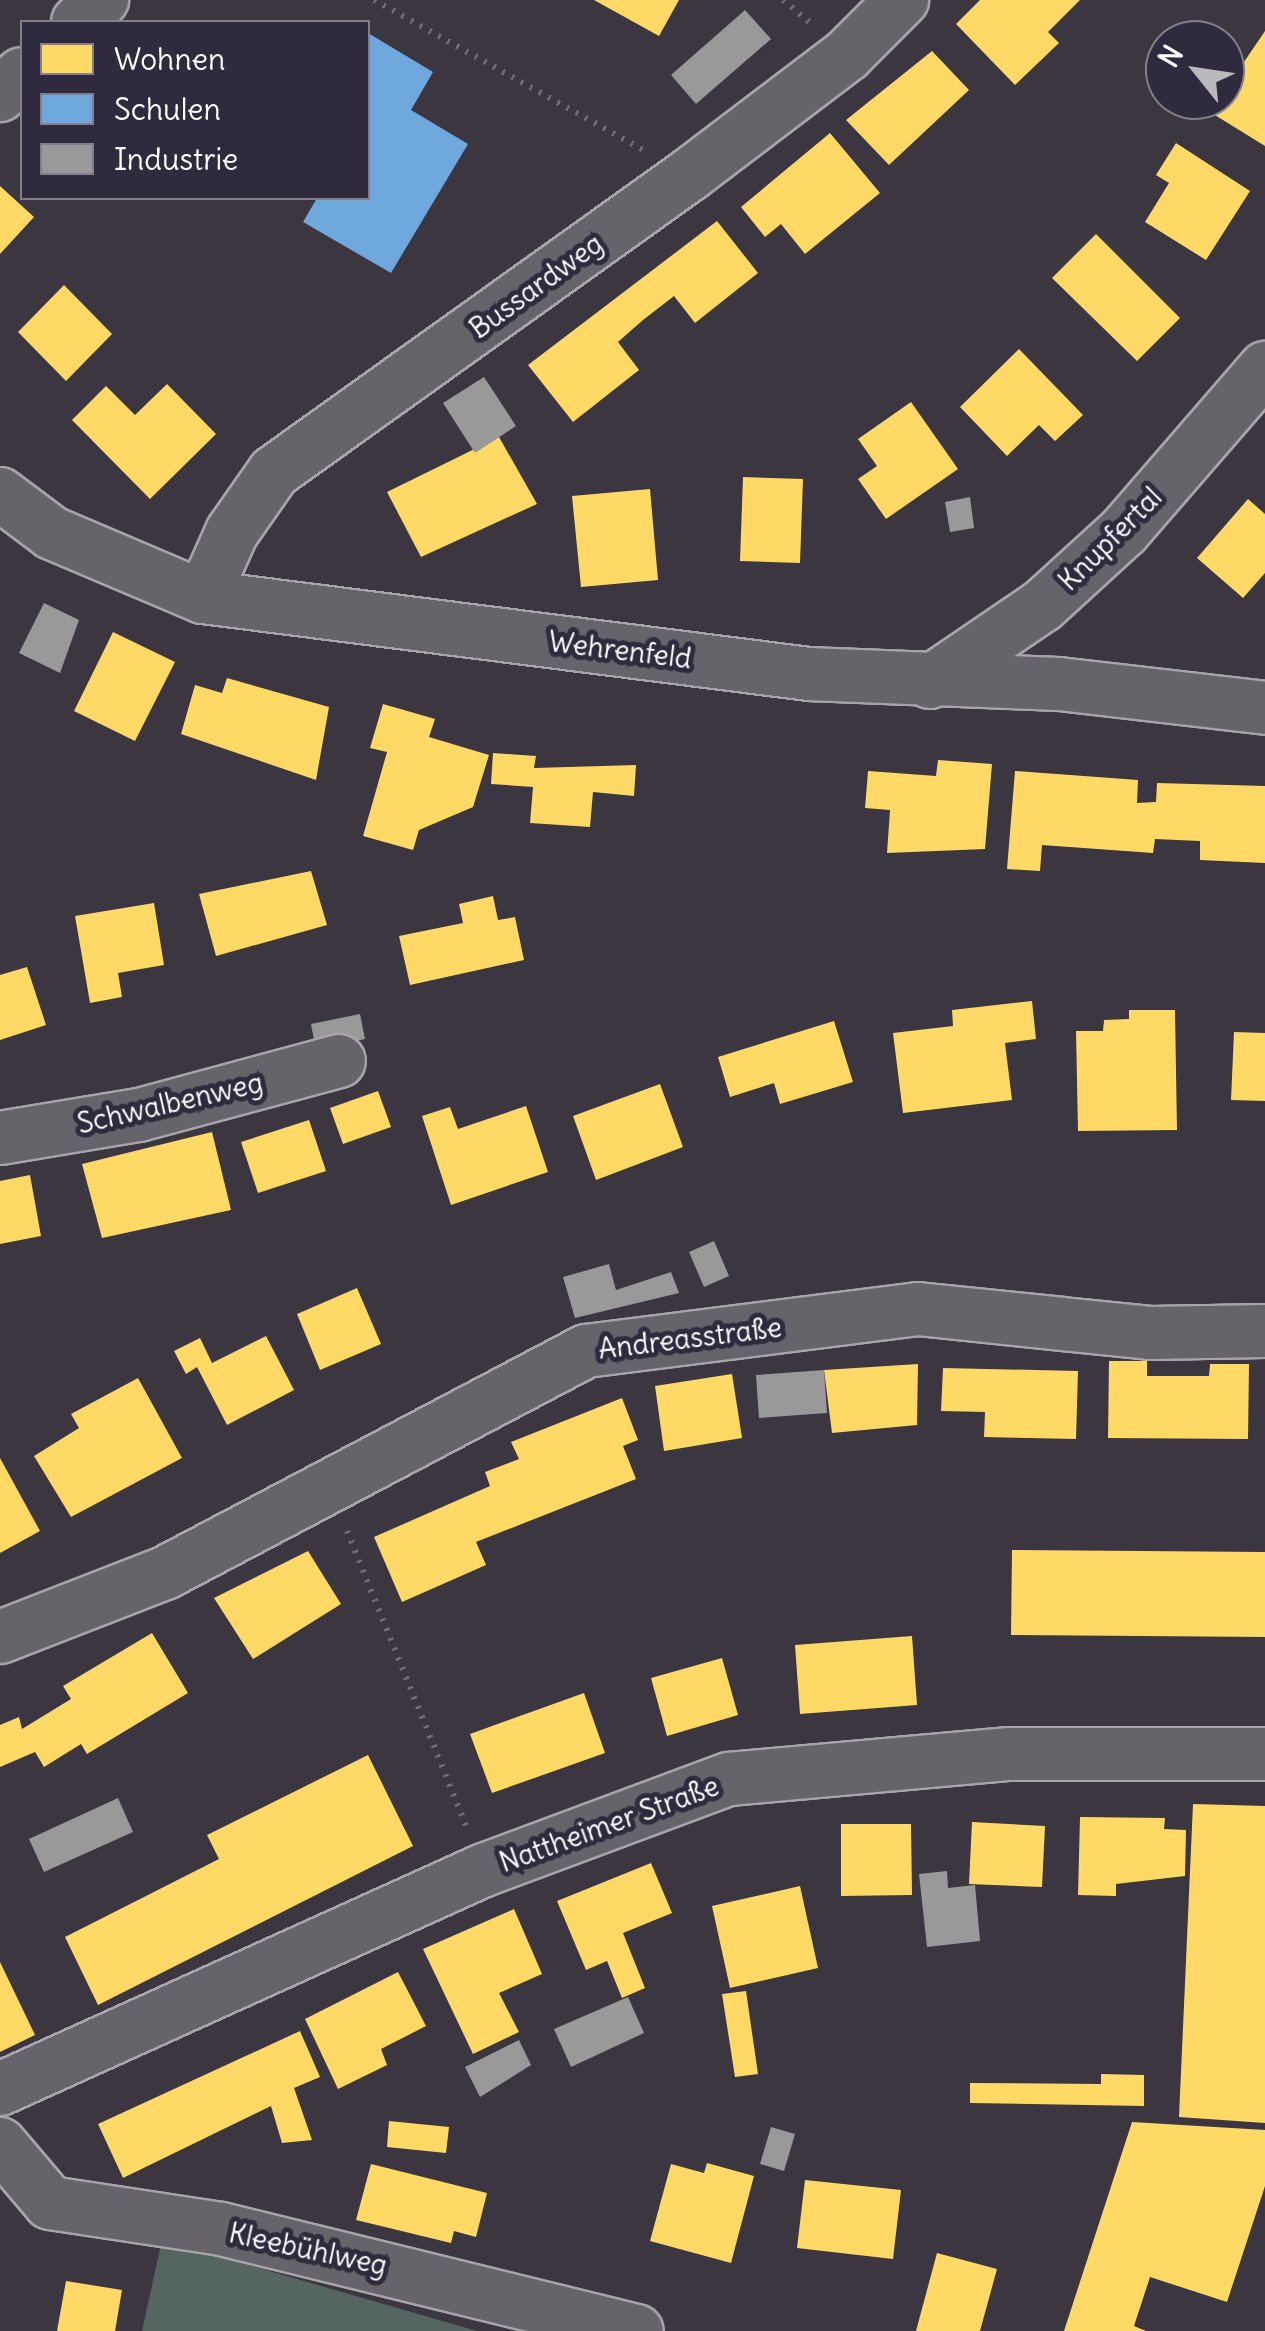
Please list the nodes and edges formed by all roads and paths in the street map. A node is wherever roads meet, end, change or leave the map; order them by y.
1 (102, 0) edge
2 (374, 0) edge
3 (902, 0) edge
4 (80, 20) edge
5 (20, 76) edge
6 (0, 95) edge
7 (689, 175) junction
8 (1265, 368) edge
9 (0, 494) edge
10 (203, 597) junction
11 (930, 682) junction
12 (1265, 708) edge
13 (339, 1062) dead end
14 (0, 1138) edge
15 (1265, 1331) edge
16 (330, 1488) junction
17 (0, 1637) edge
18 (1265, 1754) edge
19 (484, 1870) junction
20 (0, 2089) edge
21 (0, 2144) edge
22 (637, 2331) edge

1 - 4 street
2 - 7 path
3 - 7 street, Bussardweg
5 - 6 street
7 - 10 street, Bussardweg
8 - 11 street, Knupfertal
9 - 10 street, Wehrenfeld
10 - 11 street, Wehrenfeld
11 - 12 street, Wehrenfeld
13 - 14 street, Schwalbenweg
15 - 16 street, Andreasstraße
16 - 17 street, Andreasstraße
16 - 19 path
18 - 19 street, Nattheimer Straße
19 - 20 street, Nattheimer Straße
21 - 22 street, Kleebühlweg

